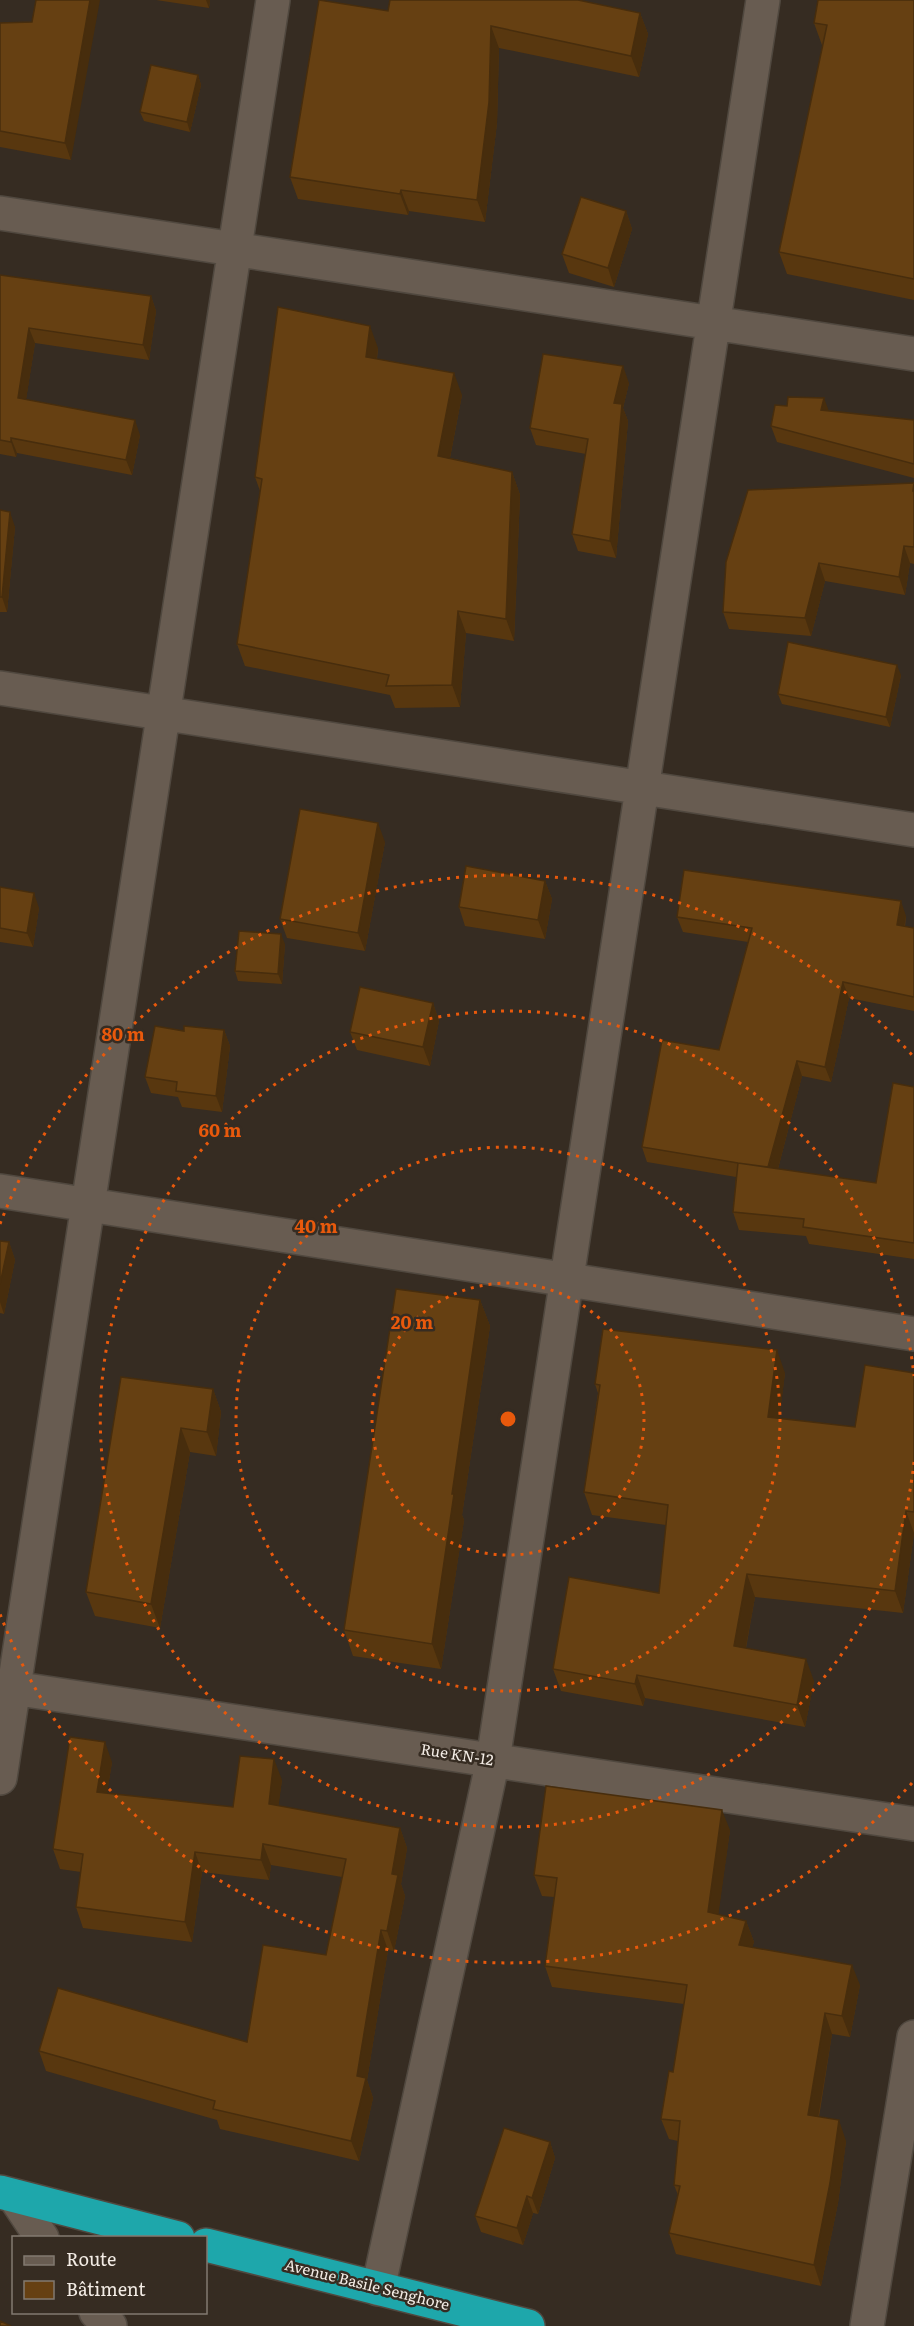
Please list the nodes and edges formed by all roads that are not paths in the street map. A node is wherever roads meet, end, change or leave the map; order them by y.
1 (273, 0) edge
2 (763, 0) edge
3 (0, 213) edge
4 (235, 249) junction
5 (713, 322) junction
6 (914, 354) edge
7 (0, 688) edge
8 (164, 713) junction
9 (643, 787) junction
10 (914, 830) edge
11 (0, 1191) edge
12 (89, 1205) junction
13 (567, 1279) junction
14 (914, 1334) edge
15 (8, 1688) edge
16 (493, 1760) junction
17 (0, 1778) edge
18 (914, 1824) edge
19 (914, 2037) edge
20 (7, 2194) edge
21 (40, 2236) edge
22 (170, 2236) edge
23 (207, 2244) edge
24 (378, 2289) junction
25 (97, 2314) edge
26 (110, 2326) edge
27 (528, 2326) edge
28 (867, 2326) edge

1 - 4 street
2 - 5 street
3 - 4 street
4 - 5 street
4 - 8 street
5 - 6 street
5 - 9 street
7 - 8 street
8 - 9 street
8 - 12 street
9 - 10 street
9 - 13 street
11 - 12 street
12 - 13 street
12 - 15 street
13 - 14 street
13 - 16 street
15 - 16 street, Rue KN-12
15 - 17 street
16 - 18 street, Rue KN-12
16 - 24 street
19 - 28 street
20 - 21 street
20 - 22 highway
23 - 24 highway, Avenue Basile Senghore
24 - 27 highway, Avenue Basile Senghore
25 - 26 street

